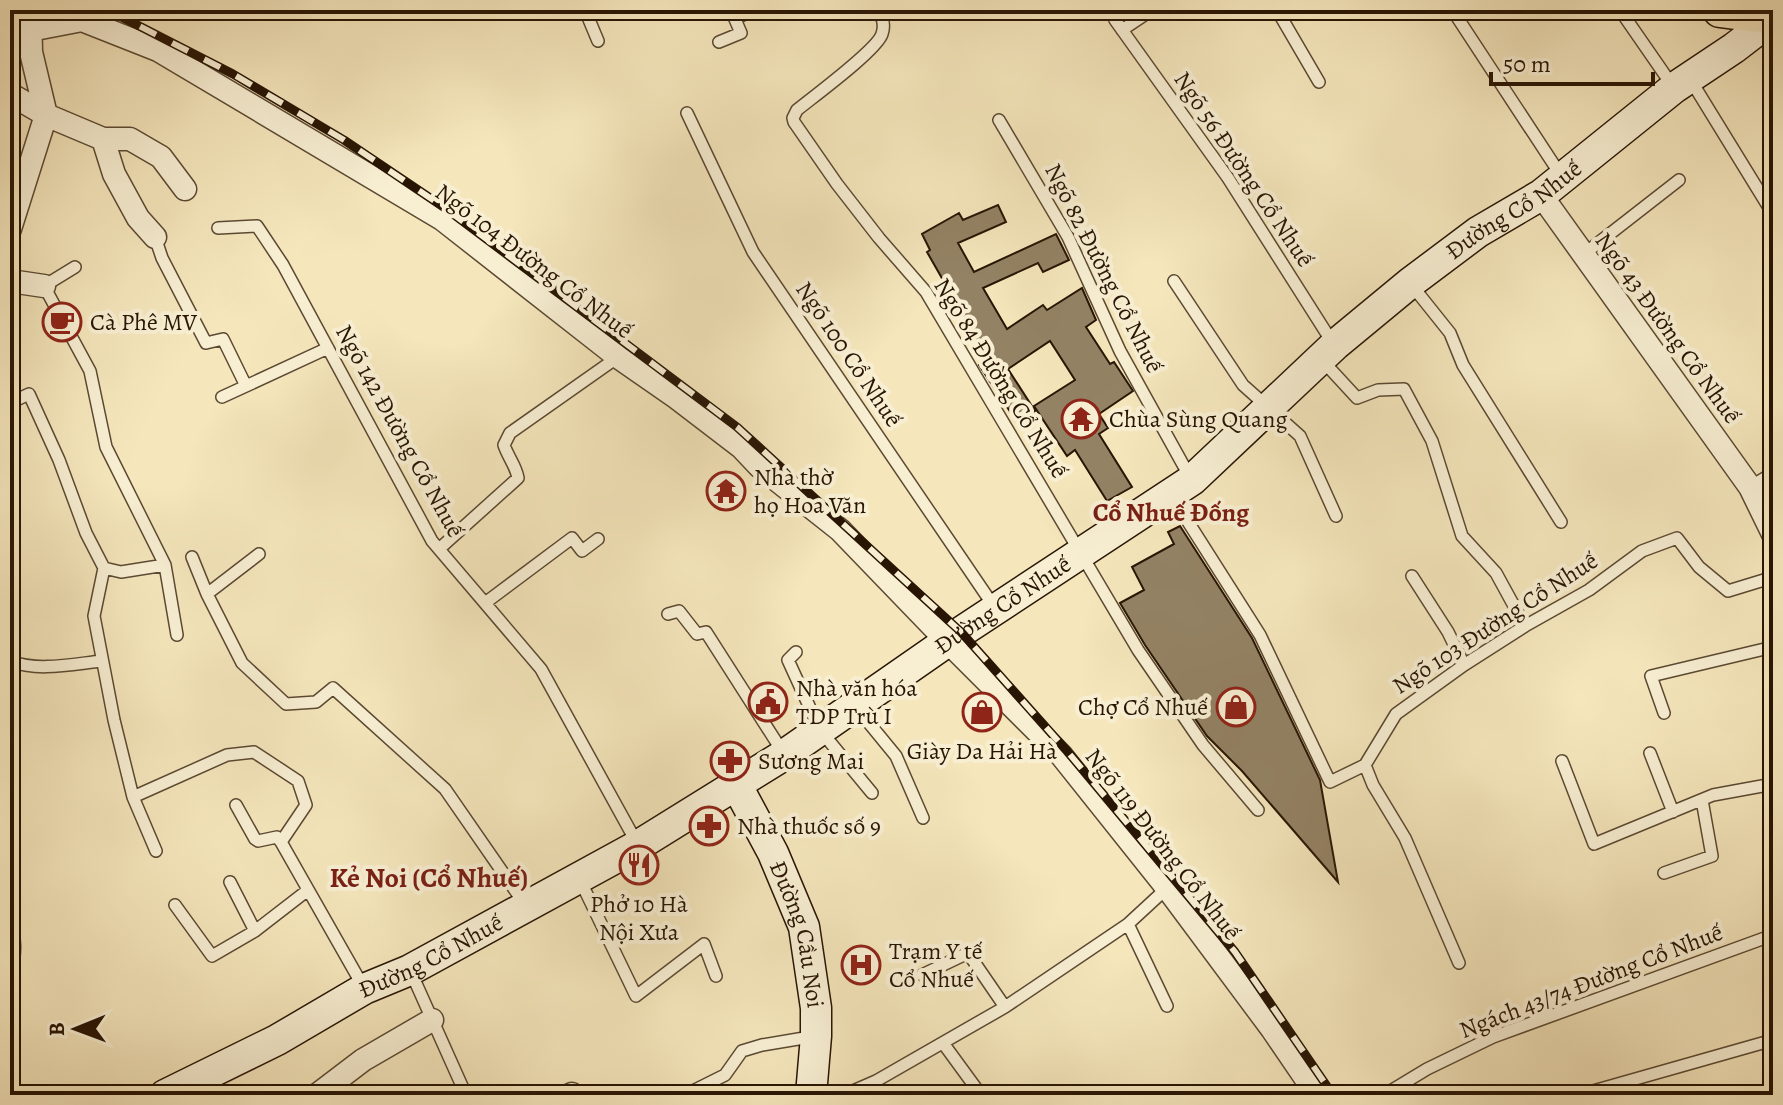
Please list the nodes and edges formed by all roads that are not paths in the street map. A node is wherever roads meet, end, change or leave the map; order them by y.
1 (585, 10) edge
2 (752, 10) edge
3 (1152, 10) edge
4 (1277, 10) edge
5 (1620, 10) edge
6 (1720, 10) edge
7 (882, 11) edge
8 (733, 15) edge
9 (1457, 17) dead end
10 (1773, 18) edge
11 (30, 20) edge
12 (598, 41) dead end
13 (719, 42) dead end
14 (1319, 82) dead end
15 (1682, 84) junction
16 (10, 94) edge
17 (687, 113) dead end
18 (46, 115) junction
19 (999, 120) dead end
20 (103, 139) junction
21 (1679, 180) dead end
22 (1552, 186) junction
23 (185, 189) dead end
24 (1773, 214) edge
25 (218, 228) dead end
26 (10, 229) edge
27 (155, 237) joint
28 (1584, 254) junction
29 (75, 267) dead end
30 (10, 281) edge
31 (1174, 281) dead end
32 (1410, 283) junction
33 (44, 286) junction
34 (328, 348) junction
35 (1327, 352) junction
36 (618, 357) junction
37 (246, 386) junction
38 (222, 397) dead end
39 (10, 403) edge
40 (1268, 408) junction
41 (1773, 473) edge
42 (1181, 487) junction
43 (1750, 487) junction
44 (1336, 516) dead end
45 (1561, 522) dead end
46 (1773, 534) edge
47 (598, 539) dead end
48 (439, 549) junction
49 (1082, 553) junction
50 (259, 554) dead end
51 (192, 557) dead end
52 (165, 565) junction
53 (104, 568) junction
54 (1412, 576) dead end
55 (1773, 579) edge
56 (207, 594) junction
57 (485, 603) junction
58 (996, 609) junction
59 (668, 614) dead end
60 (1525, 626) junction
61 (177, 635) dead end
62 (948, 642) junction
63 (1773, 647) edge
64 (796, 652) dead end
65 (10, 661) edge
66 (102, 661) junction
67 (1464, 665) junction
68 (854, 706) junction
69 (1664, 713) dead end
70 (820, 730) junction
71 (1650, 753) dead end
72 (784, 755) junction
73 (1562, 761) dead end
74 (1365, 765) junction
75 (736, 784) junction
76 (1773, 784) edge
77 (872, 793) dead end
78 (133, 797) junction
79 (1702, 800) junction
80 (236, 805) dead end
81 (1258, 810) dead end
82 (1673, 812) junction
83 (923, 818) dead end
84 (281, 842) junction
85 (639, 845) junction
86 (156, 851) dead end
87 (1664, 873) dead end
88 (579, 877) junction
89 (230, 882) dead end
90 (1167, 888) junction
91 (308, 890) junction
92 (175, 905) dead end
93 (526, 906) junction
94 (10, 913) edge
95 (1128, 924) junction
96 (255, 931) junction
97 (1773, 935) edge
98 (1459, 963) dead end
99 (410, 970) junction
100 (922, 975) dead end
101 (716, 976) dead end
102 (10, 977) edge
103 (364, 989) junction
104 (1167, 1006) dead end
105 (1005, 1007) junction
106 (432, 1020) junction
107 (816, 1036) junction
108 (1773, 1040) edge
109 (943, 1043) junction
110 (10, 1071) edge
111 (15, 1095) edge
112 (165, 1095) edge
113 (317, 1095) edge
114 (466, 1095) edge
115 (685, 1095) edge
116 (811, 1095) edge
117 (838, 1095) edge
118 (981, 1095) edge
119 (1317, 1095) edge
120 (1384, 1095) edge
121 (1579, 1095) edge

1 - 12 lane
2 - 8 lane
3 - 35 lane, Ngõ 56 Đường Cổ Nhuế
4 - 14 lane
5 - 15 lane
6 - 10 main road
7 - 49 lane, Ngõ 84 Đường Cổ Nhuế
8 - 13 lane
9 - 22 lane
10 - 15 main road, Đường Cổ Nhuế
11 - 18 street
11 - 36 street, Ngõ 104 Đường Cổ Nhuế
15 - 22 main road, Đường Cổ Nhuế
15 - 24 lane
16 - 18 street
17 - 58 lane, Ngõ 100 Cổ Nhuế
18 - 20 street
18 - 26 street
19 - 42 lane, Ngõ 82 Đường Cổ Nhuế
20 - 23 street
20 - 27 street
21 - 28 lane
22 - 28 street, Ngõ 43 Đường Cổ Nhuế
22 - 32 main road, Đường Cổ Nhuế
25 - 34 lane, Ngõ 142 Đường Cổ Nhuế
27 - 37 lane
28 - 43 street, Ngõ 43 Đường Cổ Nhuế
29 - 33 lane
30 - 33 street
31 - 40 lane
32 - 35 main road, Đường Cổ Nhuế
32 - 45 lane
33 - 52 lane
34 - 37 lane
34 - 48 lane, Ngõ 142 Đường Cổ Nhuế
35 - 40 main road, Đường Cổ Nhuế
35 - 60 lane, Ngõ 56 Đường Cổ Nhuế
36 - 48 lane
36 - 62 street, Ngõ 104 Đường Cổ Nhuế
37 - 38 lane
39 - 53 lane
40 - 42 main road, Đường Cổ Nhuế
40 - 44 lane
41 - 43 lane
42 - 49 main road, Đường Cổ Nhuế
42 - 74 lane
43 - 46 street, Ngõ 43 Đường Cổ Nhuế
47 - 57 lane
48 - 57 lane, Ngõ 142 Đường Cổ Nhuế
49 - 58 main road, Đường Cổ Nhuế
49 - 81 lane, Ngõ 84 Đường Cổ Nhuế
50 - 56 lane
51 - 56 lane
52 - 53 lane
52 - 61 lane
53 - 66 lane
54 - 67 lane
55 - 60 lane, Ngõ 103 Đường Cổ Nhuế
56 - 93 lane
57 - 85 lane, Ngõ 142 Đường Cổ Nhuế
58 - 62 main road, Đường Cổ Nhuế
59 - 72 lane
60 - 67 lane, Ngõ 103 Đường Cổ Nhuế
62 - 68 main road, Đường Cổ Nhuế
62 - 90 street, Ngõ 119 Đường Cổ Nhuế
63 - 69 lane
64 - 70 lane
65 - 66 lane
66 - 78 lane
67 - 74 lane, Ngõ 103 Đường Cổ Nhuế
68 - 70 main road, Đường Cổ Nhuế
68 - 83 lane
70 - 72 main road, Đường Cổ Nhuế
70 - 77 lane
71 - 82 lane
72 - 75 main road, Đường Cổ Nhuế
73 - 82 lane
74 - 98 lane
75 - 85 main road, Đường Cổ Nhuế
75 - 107 main road, Đường Cầu Noi
76 - 79 lane
78 - 84 lane
78 - 86 lane
79 - 82 lane
79 - 87 lane
80 - 84 lane
84 - 91 lane
85 - 88 main road, Đường Cổ Nhuế
88 - 93 main road, Đường Cổ Nhuế
88 - 101 lane
89 - 96 lane
90 - 95 lane
90 - 119 street, Ngõ 119 Đường Cổ Nhuế
91 - 96 lane
91 - 103 lane
92 - 96 lane
93 - 99 main road, Đường Cổ Nhuế
94 - 102 lane
95 - 104 lane
95 - 105 lane
97 - 120 lane, Ngách 43/74 Đường Cổ Nhuế
99 - 103 main road, Đường Cổ Nhuế
99 - 106 lane
100 - 105 lane
103 - 112 main road, Đường Cổ Nhuế
105 - 109 lane
106 - 113 street
106 - 114 lane
107 - 115 lane
107 - 116 main road, Đường Cầu Noi
108 - 121 lane
109 - 117 lane
109 - 118 lane
110 - 111 lane

